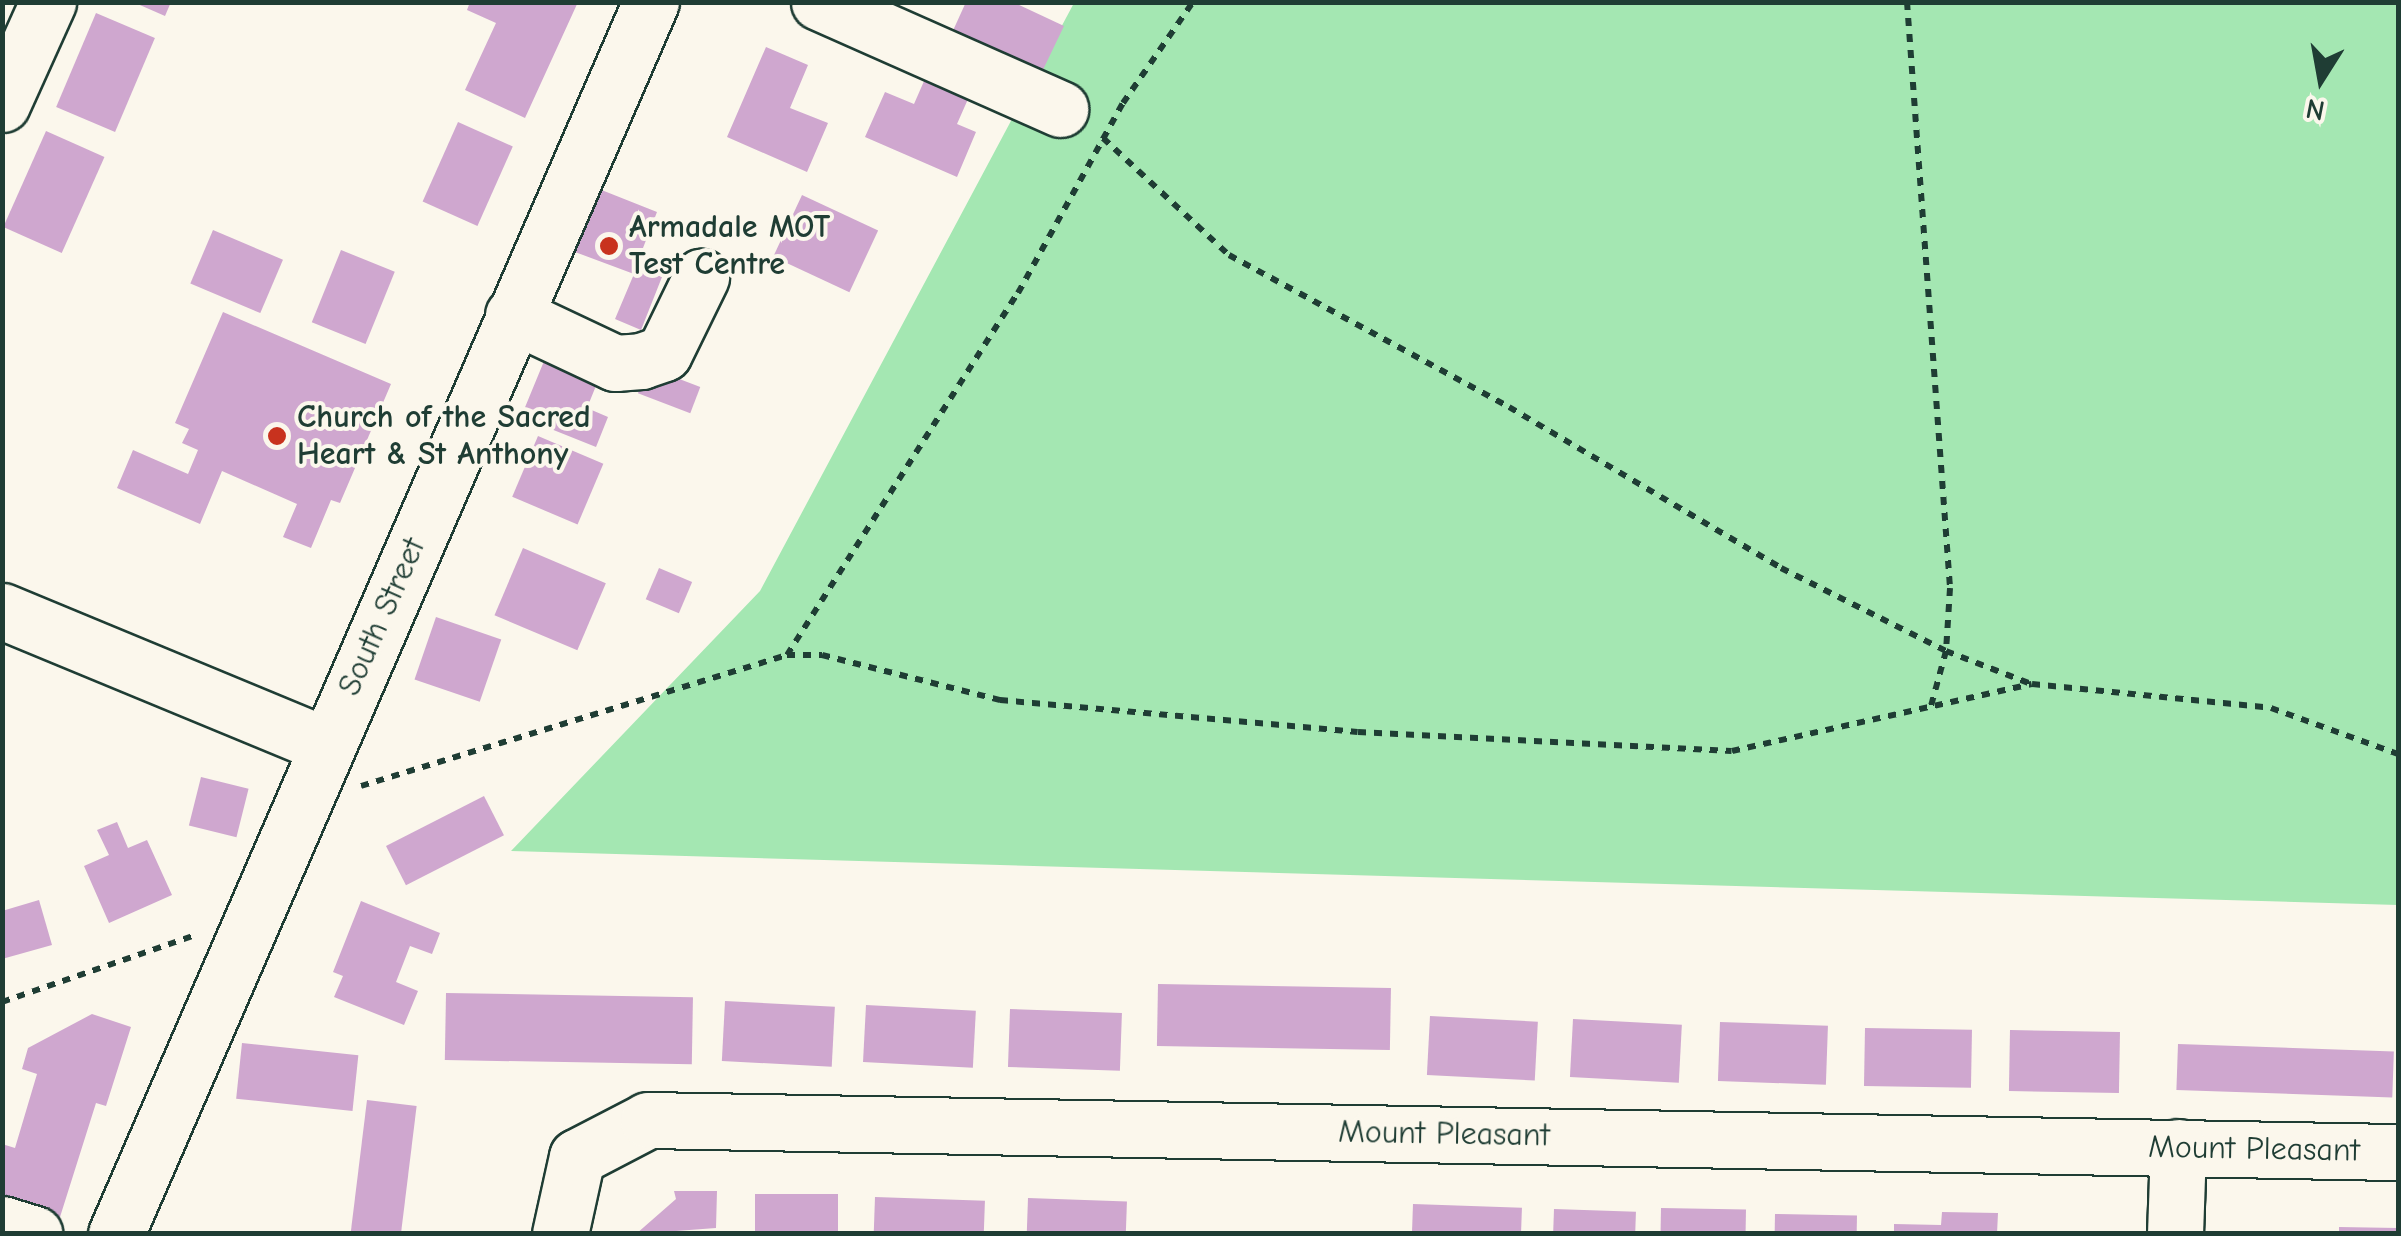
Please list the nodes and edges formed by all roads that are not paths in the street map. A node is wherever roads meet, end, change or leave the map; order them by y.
1 (48, 2) edge
2 (651, 2) edge
3 (818, 2) edge
4 (2, 104) edge
5 (1082, 124) road end
6 (701, 277) dead end
7 (514, 316) junction
8 (2, 610) edge
9 (316, 770) junction
10 (2178, 1147) junction
11 (2398, 1152) edge
12 (2, 1224) edge
13 (34, 1234) edge
14 (116, 1234) edge
15 (560, 1234) edge
16 (2176, 1234) edge

1 - 4 street
2 - 7 street, South Street
3 - 5 street
6 - 7 street
7 - 9 street, South Street
8 - 9 street
9 - 14 street, South Street
10 - 11 street, Mount Pleasant
10 - 15 street, Mount Pleasant
10 - 16 street
12 - 13 street

